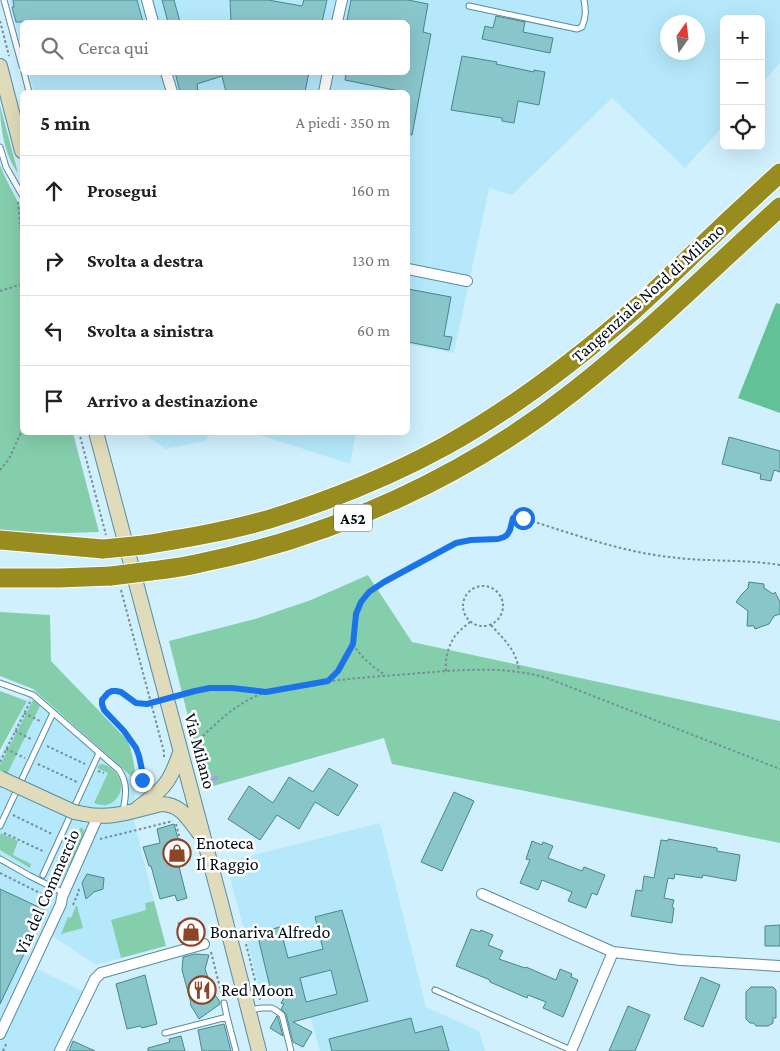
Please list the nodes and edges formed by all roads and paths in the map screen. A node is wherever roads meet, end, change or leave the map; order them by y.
1 (4, 0) edge
2 (148, 0) edge
3 (342, 0) edge
4 (584, 0) edge
5 (469, 6) dead end
6 (153, 20) edge
7 (337, 20) edge
8 (20, 59) edge
9 (0, 66) edge
10 (25, 75) edge
11 (167, 75) edge
12 (327, 75) edge
13 (29, 90) edge
14 (171, 90) edge
15 (324, 90) edge
16 (20, 143) edge
17 (0, 147) edge
18 (780, 173) edge
19 (20, 192) edge
20 (20, 197) edge
21 (780, 208) edge
22 (20, 224) edge
23 (410, 269) edge
24 (467, 281) dead end
25 (20, 285) edge
26 (0, 291) edge
27 (20, 434) edge
28 (80, 435) edge
29 (97, 435) edge
30 (0, 470) edge
31 (0, 540) edge
32 (105, 542) junction
33 (0, 549) edge
34 (780, 564) edge
35 (0, 578) edge
36 (115, 579) junction
37 (470, 622) junction
38 (491, 625) junction
39 (353, 644) junction
40 (446, 671) junction
41 (519, 672) junction
42 (386, 675) junction
43 (328, 681) junction
44 (0, 683) edge
45 (266, 692) junction
46 (33, 695) junction
47 (53, 713) junction
48 (15, 731) junction
49 (39, 742) junction
50 (6, 749) junction
51 (186, 749) junction
52 (164, 752) dead end
53 (99, 753) junction
54 (31, 760) junction
55 (0, 762) edge
56 (92, 768) junction
57 (780, 769) edge
58 (104, 773) dead end
59 (0, 778) edge
60 (84, 785) junction
61 (141, 788) dead end
62 (6, 812) junction
63 (129, 812) junction
64 (91, 815) junction
65 (0, 826) edge
66 (0, 831) edge
67 (60, 838) junction
68 (101, 838) dead end
69 (204, 838) junction
70 (51, 855) junction
71 (0, 858) edge
72 (186, 864) dead end
73 (0, 873) edge
74 (43, 875) dead end
75 (78, 886) dead end
76 (64, 893) junction
77 (482, 894) dead end
78 (61, 904) junction
79 (71, 908) dead end
80 (208, 948) joint
81 (613, 952) junction
82 (780, 966) edge
83 (435, 990) dead end
84 (224, 1003) joint
85 (248, 1010) junction
86 (227, 1017) junction
87 (165, 1034) dead end
88 (4, 1038) edge
89 (3, 1051) edge
90 (60, 1051) edge
91 (236, 1051) edge
92 (259, 1051) edge
93 (291, 1051) edge
94 (571, 1051) edge

1 - 8 lane
2 - 6 street
3 - 7 street
4 - 5 lane
9 - 16 street
10 - 13 lane
11 - 14 street
12 - 15 street
17 - 19 lane
18 - 32 highway, Tangenziale Nord di Milano / A52, bridge
20 - 22 path
21 - 36 highway, Tangenziale Nord di Milano / A52, bridge
23 - 24 street
25 - 26 path
27 - 30 path
28 - 32 path
29 - 51 street, Via Milano
31 - 32 highway
32 - 33 highway, Tangenziale Nord di Milano / A52
34 - 39 path
35 - 36 highway, Tangenziale Nord di Milano / A52
36 - 52 path
37 - 38 path
37 - 38 path
37 - 40 path
38 - 41 path
39 - 42 path
39 - 43 path
40 - 41 path
40 - 42 path
41 - 57 path
42 - 43 path
43 - 45 path
44 - 46 lane
45 - 51 path
45 - 61 path, bridge
46 - 47 lane
46 - 48 path
47 - 49 lane
47 - 53 lane
48 - 49 path
48 - 50 path
49 - 54 lane
49 - 56 path
50 - 54 path
50 - 55 path
51 - 63 street
51 - 69 street, Via Milano
53 - 56 lane
53 - 63 lane
54 - 60 path
54 - 62 lane
56 - 58 path
56 - 60 lane
59 - 64 street, bridge
60 - 67 lane
62 - 65 lane
62 - 67 path
63 - 64 street
63 - 69 street
64 - 76 street, Via del Commercio
66 - 70 path
67 - 70 lane
68 - 72 path
69 - 85 street, Via Milano
70 - 74 lane
71 - 76 lane
73 - 78 path
75 - 79 path
76 - 78 street, Via del Commercio
77 - 81 street
78 - 88 street, Via del Commercio
80 - 84 path
80 - 90 street
81 - 82 street
81 - 94 street
83 - 94 lane
84 - 86 lane
85 - 92 street, Via Milano
85 - 93 lane
86 - 87 lane
86 - 91 lane
88 - 89 path

